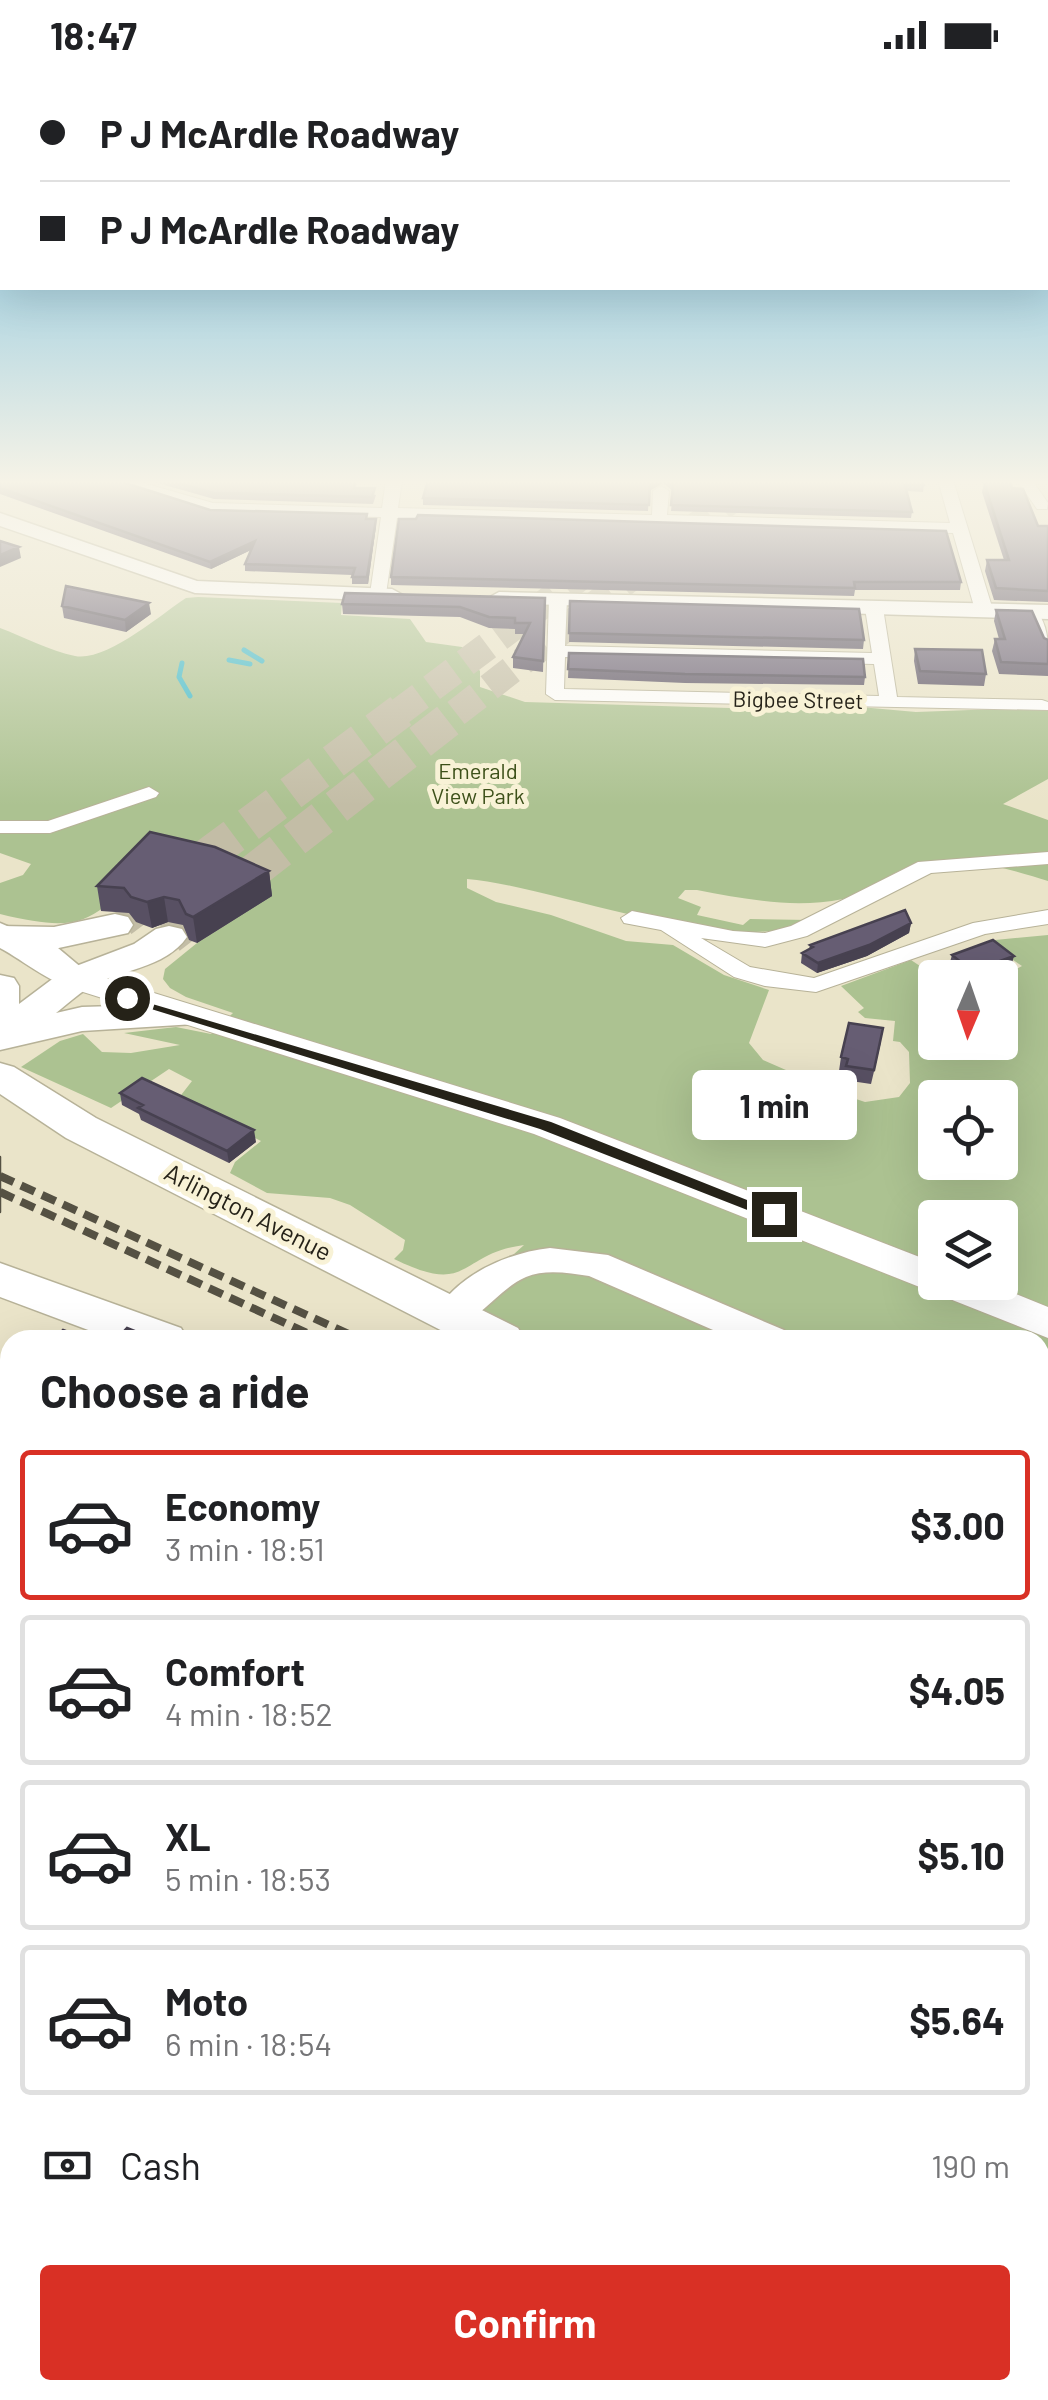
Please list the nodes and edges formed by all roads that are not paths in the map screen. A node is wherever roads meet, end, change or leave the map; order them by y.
1 (240, 589) edge
2 (379, 589) edge
3 (978, 589) edge
4 (378, 594) junction
5 (414, 596) edge
6 (468, 597) edge
7 (558, 599) junction
8 (874, 608) junction
9 (984, 610) junction
10 (1041, 612) edge
11 (1048, 647) edge
12 (556, 651) junction
13 (882, 659) junction
14 (888, 702) junction
15 (1045, 705) edge
16 (149, 792) dead end
17 (0, 827) edge
18 (1048, 858) edge
19 (1048, 917) edge
20 (632, 918) dead end
21 (668, 926) junction
22 (169, 936) tunnel mouth
23 (1, 942) edge
24 (76, 979) junction
25 (1, 989) edge
26 (181, 1016) junction
27 (0, 1022) edge
28 (0, 1039) edge
29 (0, 1076) edge
30 (918, 1272) edge
31 (0, 1279) edge
32 (990, 1300) edge
33 (452, 1316) junction
34 (1048, 1323) edge
35 (137, 1330) edge
36 (481, 1330) edge
37 (748, 1330) edge

1 - 4 street
2 - 4 street
3 - 9 street
4 - 5 street
6 - 7 street
7 - 8 street
7 - 12 street
8 - 9 street
8 - 13 street
9 - 10 street
10 - 11 lane
12 - 13 street
12 - 14 street, Bigbee Street
13 - 14 street
14 - 15 street, Bigbee Street
16 - 17 street
18 - 21 street
19 - 21 street
20 - 21 street
22 - 24 main road
23 - 24 main road
23 - 24 main road
24 - 26 main road
24 - 28 main road
25 - 27 main road
26 - 28 main road
26 - 30 main road
29 - 33 main road, Arlington Avenue
31 - 35 main road
32 - 34 main road
33 - 36 main road, Arlington Avenue
33 - 37 street

